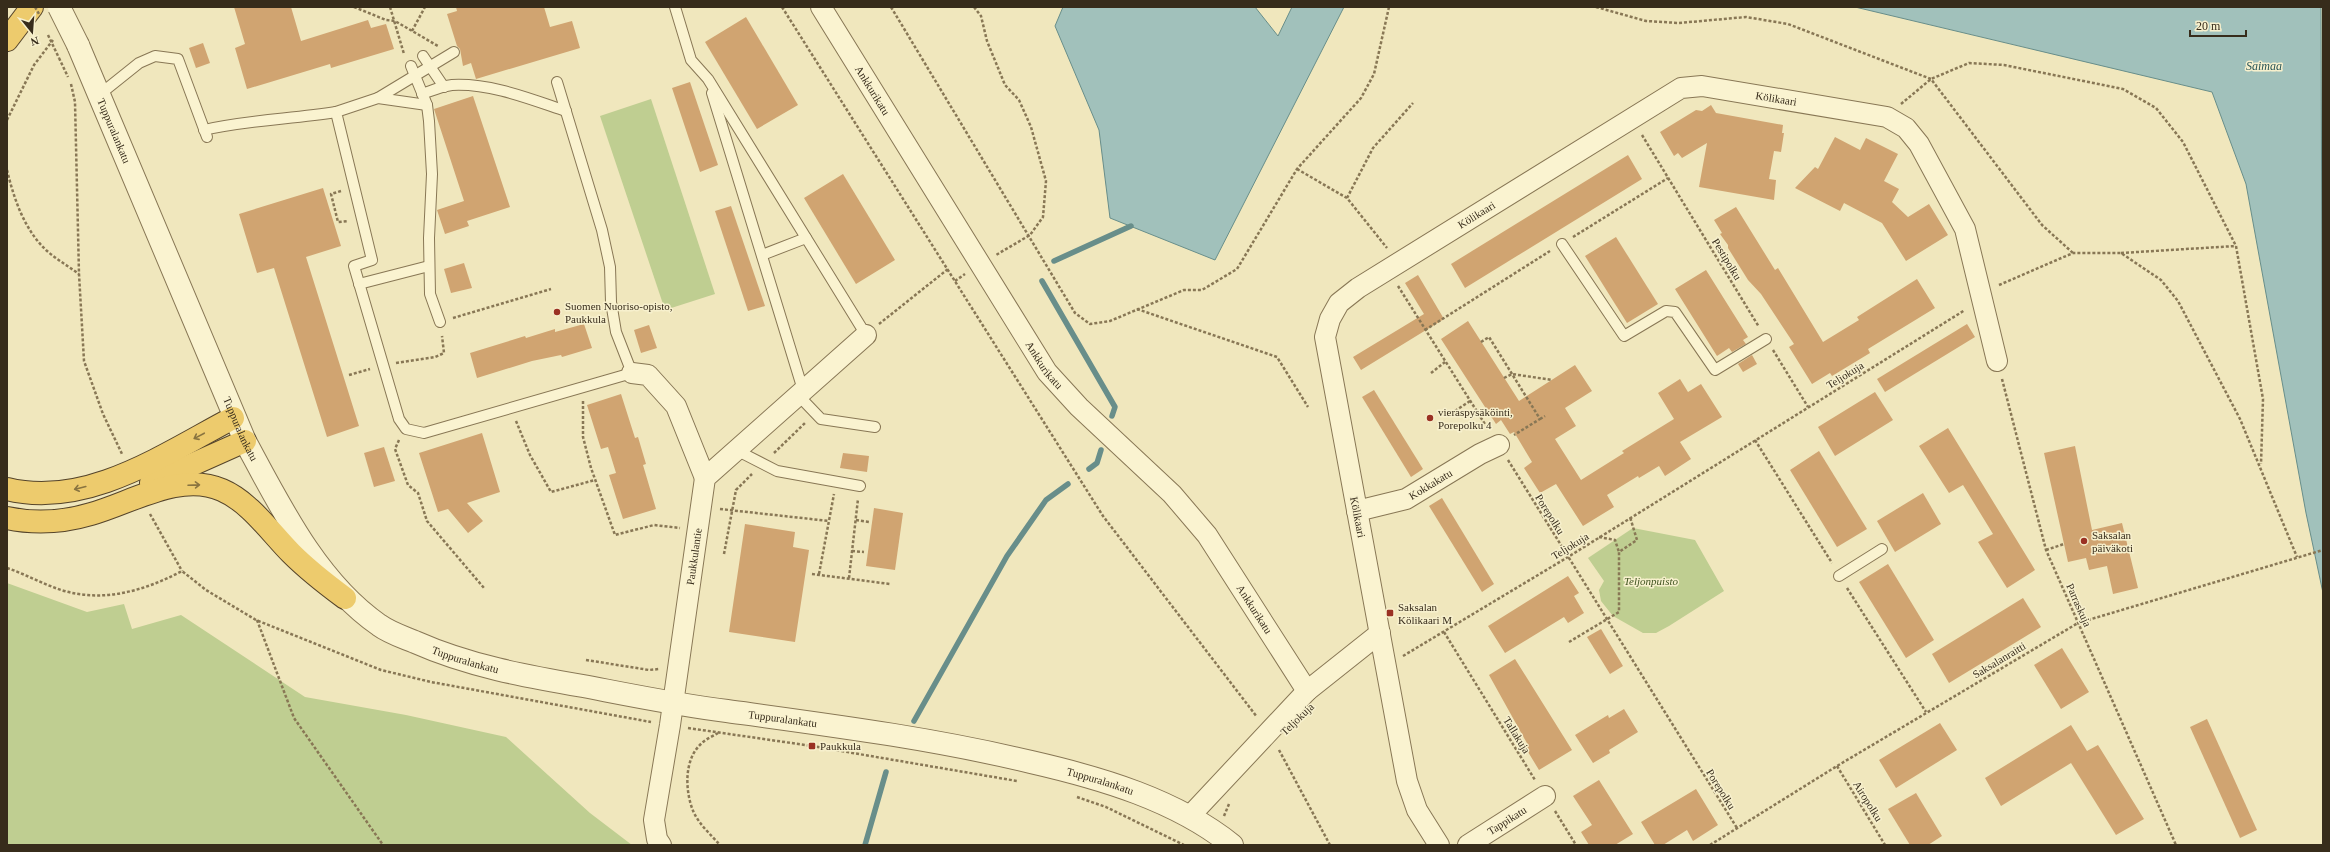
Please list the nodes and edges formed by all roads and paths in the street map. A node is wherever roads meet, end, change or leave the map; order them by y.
1 (32, 7) edge
2 (59, 7) edge
3 (354, 7) edge
4 (390, 7) edge
5 (425, 7) edge
6 (675, 7) edge
7 (782, 7) edge
8 (821, 7) edge
9 (890, 7) edge
10 (974, 7) edge
11 (1389, 7) edge
12 (1596, 7) edge
13 (395, 21) junction
14 (412, 30) junction
15 (57, 36) dead end
16 (7, 40) edge
17 (454, 52) dead end
18 (424, 56) joint
19 (59, 58) dead end
20 (430, 66) junction
21 (413, 71) junction
22 (708, 79) junction
23 (1930, 79) junction
24 (557, 82) dead end
25 (444, 87) junction
26 (422, 94) junction
27 (99, 95) junction
28 (378, 98) junction
29 (1413, 103) dead end
30 (427, 105) junction
31 (566, 111) junction
32 (336, 112) junction
33 (1888, 117) junction
34 (1632, 118) junction
35 (7, 120) edge
36 (1297, 169) junction
37 (7, 170) edge
38 (1668, 178) junction
39 (354, 187) junction
40 (1347, 198) junction
41 (362, 218) junction
42 (1030, 235) junction
43 (806, 238) junction
44 (1562, 244) junction
45 (2236, 246) junction
46 (2073, 253) junction
47 (2121, 253) junction
48 (762, 255) junction
49 (429, 266) junction
50 (948, 269) junction
51 (1386, 270) junction
52 (79, 274) junction
53 (359, 284) junction
54 (551, 289) dead end
55 (1983, 300) junction
56 (1137, 309) junction
57 (440, 322) junction
58 (1425, 330) junction
59 (866, 335) junction
60 (1766, 339) junction
61 (1481, 342) dead end
62 (1997, 361) joint
63 (1446, 362) junction
64 (383, 365) junction
65 (1430, 372) dead end
66 (632, 373) junction
67 (1512, 374) junction
68 (349, 376) dead end
69 (1504, 378) dead end
70 (1552, 380) dead end
71 (588, 386) junction
72 (801, 393) junction
73 (1470, 401) junction
74 (1308, 407) dead end
75 (1808, 407) junction
76 (511, 408) junction
77 (1455, 411) dead end
78 (1545, 416) dead end
79 (233, 418) junction
80 (1540, 419) junction
81 (404, 426) junction
82 (875, 427) dead end
83 (245, 441) junction
84 (1499, 445) junction
85 (736, 450) junction
86 (122, 454) dead end
87 (2260, 466) junction
88 (705, 478) junction
89 (595, 480) junction
90 (836, 481) junction
91 (860, 486) joint
92 (7, 489) edge
93 (714, 508) dead end
94 (1356, 511) junction
95 (7, 513) edge
96 (150, 513) dead end
97 (1630, 517) junction
98 (7, 518) edge
99 (856, 520) junction
100 (829, 521) junction
101 (869, 522) dead end
102 (697, 535) junction
103 (1599, 537) junction
104 (2064, 544) dead end
105 (1882, 549) dead end
106 (2046, 550) junction
107 (2323, 550) edge
108 (852, 551) junction
109 (864, 552) dead end
110 (1619, 552) junction
111 (1568, 557) junction
112 (2297, 558) junction
113 (7, 568) edge
114 (182, 571) junction
115 (812, 574) dead end
116 (819, 574) junction
117 (1839, 576) dead end
118 (849, 578) junction
119 (890, 584) dead end
120 (484, 588) dead end
121 (345, 598) junction
122 (1608, 620) junction
123 (2078, 623) junction
124 (1444, 632) junction
125 (1380, 633) junction
126 (1569, 642) dead end
127 (586, 660) dead end
128 (1386, 663) junction
129 (677, 671) junction
130 (1307, 691) junction
131 (672, 702) junction
132 (718, 733) dead end
133 (1276, 737) junction
134 (1278, 748) junction
135 (1272, 754) dead end
136 (1837, 766) junction
137 (1545, 796) junction
138 (1230, 801) dead end
139 (1189, 817) junction
140 (1737, 828) junction
141 (1214, 830) junction
142 (383, 845) edge
143 (661, 845) edge
144 (720, 845) edge
145 (1232, 845) edge
146 (1330, 845) edge
147 (1439, 845) edge
148 (1468, 845) edge
149 (1576, 845) edge
150 (1710, 845) edge
151 (1885, 845) edge
152 (2176, 845) edge

1 - 16 highway
2 - 27 street, Tuppuralankatu, bridge
3 - 13 path
4 - 13 path
5 - 14 path
6 - 22 lane
7 - 50 path
8 - 130 street, Ankkurikatu
9 - 42 path
10 - 42 path
11 - 36 path
12 - 23 path
13 - 14 path
13 - 21 path
14 - 18 path
15 - 35 path
17 - 20 lane
18 - 20 lane
19 - 52 path
20 - 21 lane
20 - 25 lane
21 - 26 lane
21 - 28 lane
22 - 43 lane
22 - 48 lane
23 - 33 path
23 - 45 path
23 - 46 path
24 - 31 lane
25 - 26 lane
25 - 31 lane
26 - 30 lane
27 - 32 lane
27 - 79 street, Tuppuralankatu
28 - 30 lane
28 - 32 lane
29 - 40 path
30 - 49 lane
31 - 66 lane
32 - 39 lane
33 - 34 street, Kölikaari
33 - 55 street, Kölikaari
34 - 38 path, Pestipolku
34 - 51 street, Kölikaari
36 - 40 path
36 - 56 path
37 - 52 path
38 - 44 path
38 - 60 path, Pestipolku
39 - 41 lane
39 - 41 path
40 - 51 path
41 - 53 lane
42 - 56 path
43 - 48 lane
43 - 59 lane
44 - 58 path
44 - 60 lane
45 - 47 path
45 - 87 path
46 - 47 path
46 - 55 path, Teljokuja
47 - 87 path
48 - 72 lane
49 - 53 lane
49 - 57 lane
50 - 59 path
50 - 133 path
51 - 58 path, Porepolku
51 - 94 street, Kölikaari
52 - 86 path
53 - 64 lane
54 - 57 path
55 - 62 street, Kölikaari
55 - 75 path, Teljokuja
56 - 74 path
57 - 64 path
58 - 63 path, Porepolku
59 - 72 street
60 - 75 path, Pestipolku
61 - 67 path
62 - 106 path, Parraskuja
63 - 65 path
63 - 73 path, Porepolku
64 - 68 path
64 - 81 lane
66 - 71 lane
66 - 88 street
67 - 69 path
67 - 70 path
67 - 80 path
71 - 76 lane
71 - 89 path
72 - 82 lane
72 - 85 street
73 - 77 path
73 - 84 path, Porepolku
75 - 97 path, Teljokuja
76 - 81 lane
76 - 89 path
78 - 80 path
79 - 83 street, Tuppuralankatu
79 -> 92 highway
80 - 84 path
81 - 120 path
83 - 95 highway
83 - 121 street, Tuppuralankatu
84 - 94 street, Kokkakatu
84 - 111 path, Porepolku
85 - 88 street
85 - 90 lane
87 - 112 path
88 - 102 street, Paukkulantie
89 - 102 path
90 - 91 lane
90 - 100 path
91 - 99 path
93 - 100 path
94 - 125 street, Kölikaari
96 - 114 path
97 - 103 path, Teljokuja
97 - 110 path
98 -> 121 highway
99 - 101 path
99 - 108 path
100 - 116 path
102 - 129 street, Paukkulantie
103 - 110 path
103 - 111 path, Teljokuja
104 - 106 path
105 - 117 lane
106 - 123 path, Parraskuja
107 - 112 path, Saksalanraitti
108 - 109 path
108 - 118 path
110 - 122 path
111 - 122 path, Porepolku
111 - 124 path, Teljokuja
112 - 123 path, Saksalanraitti
113 - 114 path
114 - 142 path
115 - 116 path
116 - 118 path
118 - 119 path
121 - 131 street, Tuppuralankatu
122 - 126 path
122 - 140 path, Porepolku
123 - 136 path, Saksalanraitti
123 - 152 path, Parraskuja
124 - 128 path, Teljokuja
124 - 137 path, Tallakuja
125 - 128 street, Kölikaari
125 - 130 street
127 - 129 path
128 - 147 street, Kölikaari
129 - 131 street, Paukkulantie
130 - 133 street
131 - 139 street, Tuppuralankatu
131 - 143 street, Paukkulantie
132 - 144 path
133 - 134 path, Teljokuja
133 - 139 street
134 - 135 path, Teljokuja
134 - 146 path
136 - 140 path, Saksalanraitti
136 - 151 path, Airopolku
137 - 148 street, Tappikatu
137 - 149 path, Tallakuja
138 - 141 path
139 - 141 street, Tuppuralankatu
140 - 150 path, Saksalanraitti
141 - 145 street, Tuppuralankatu

